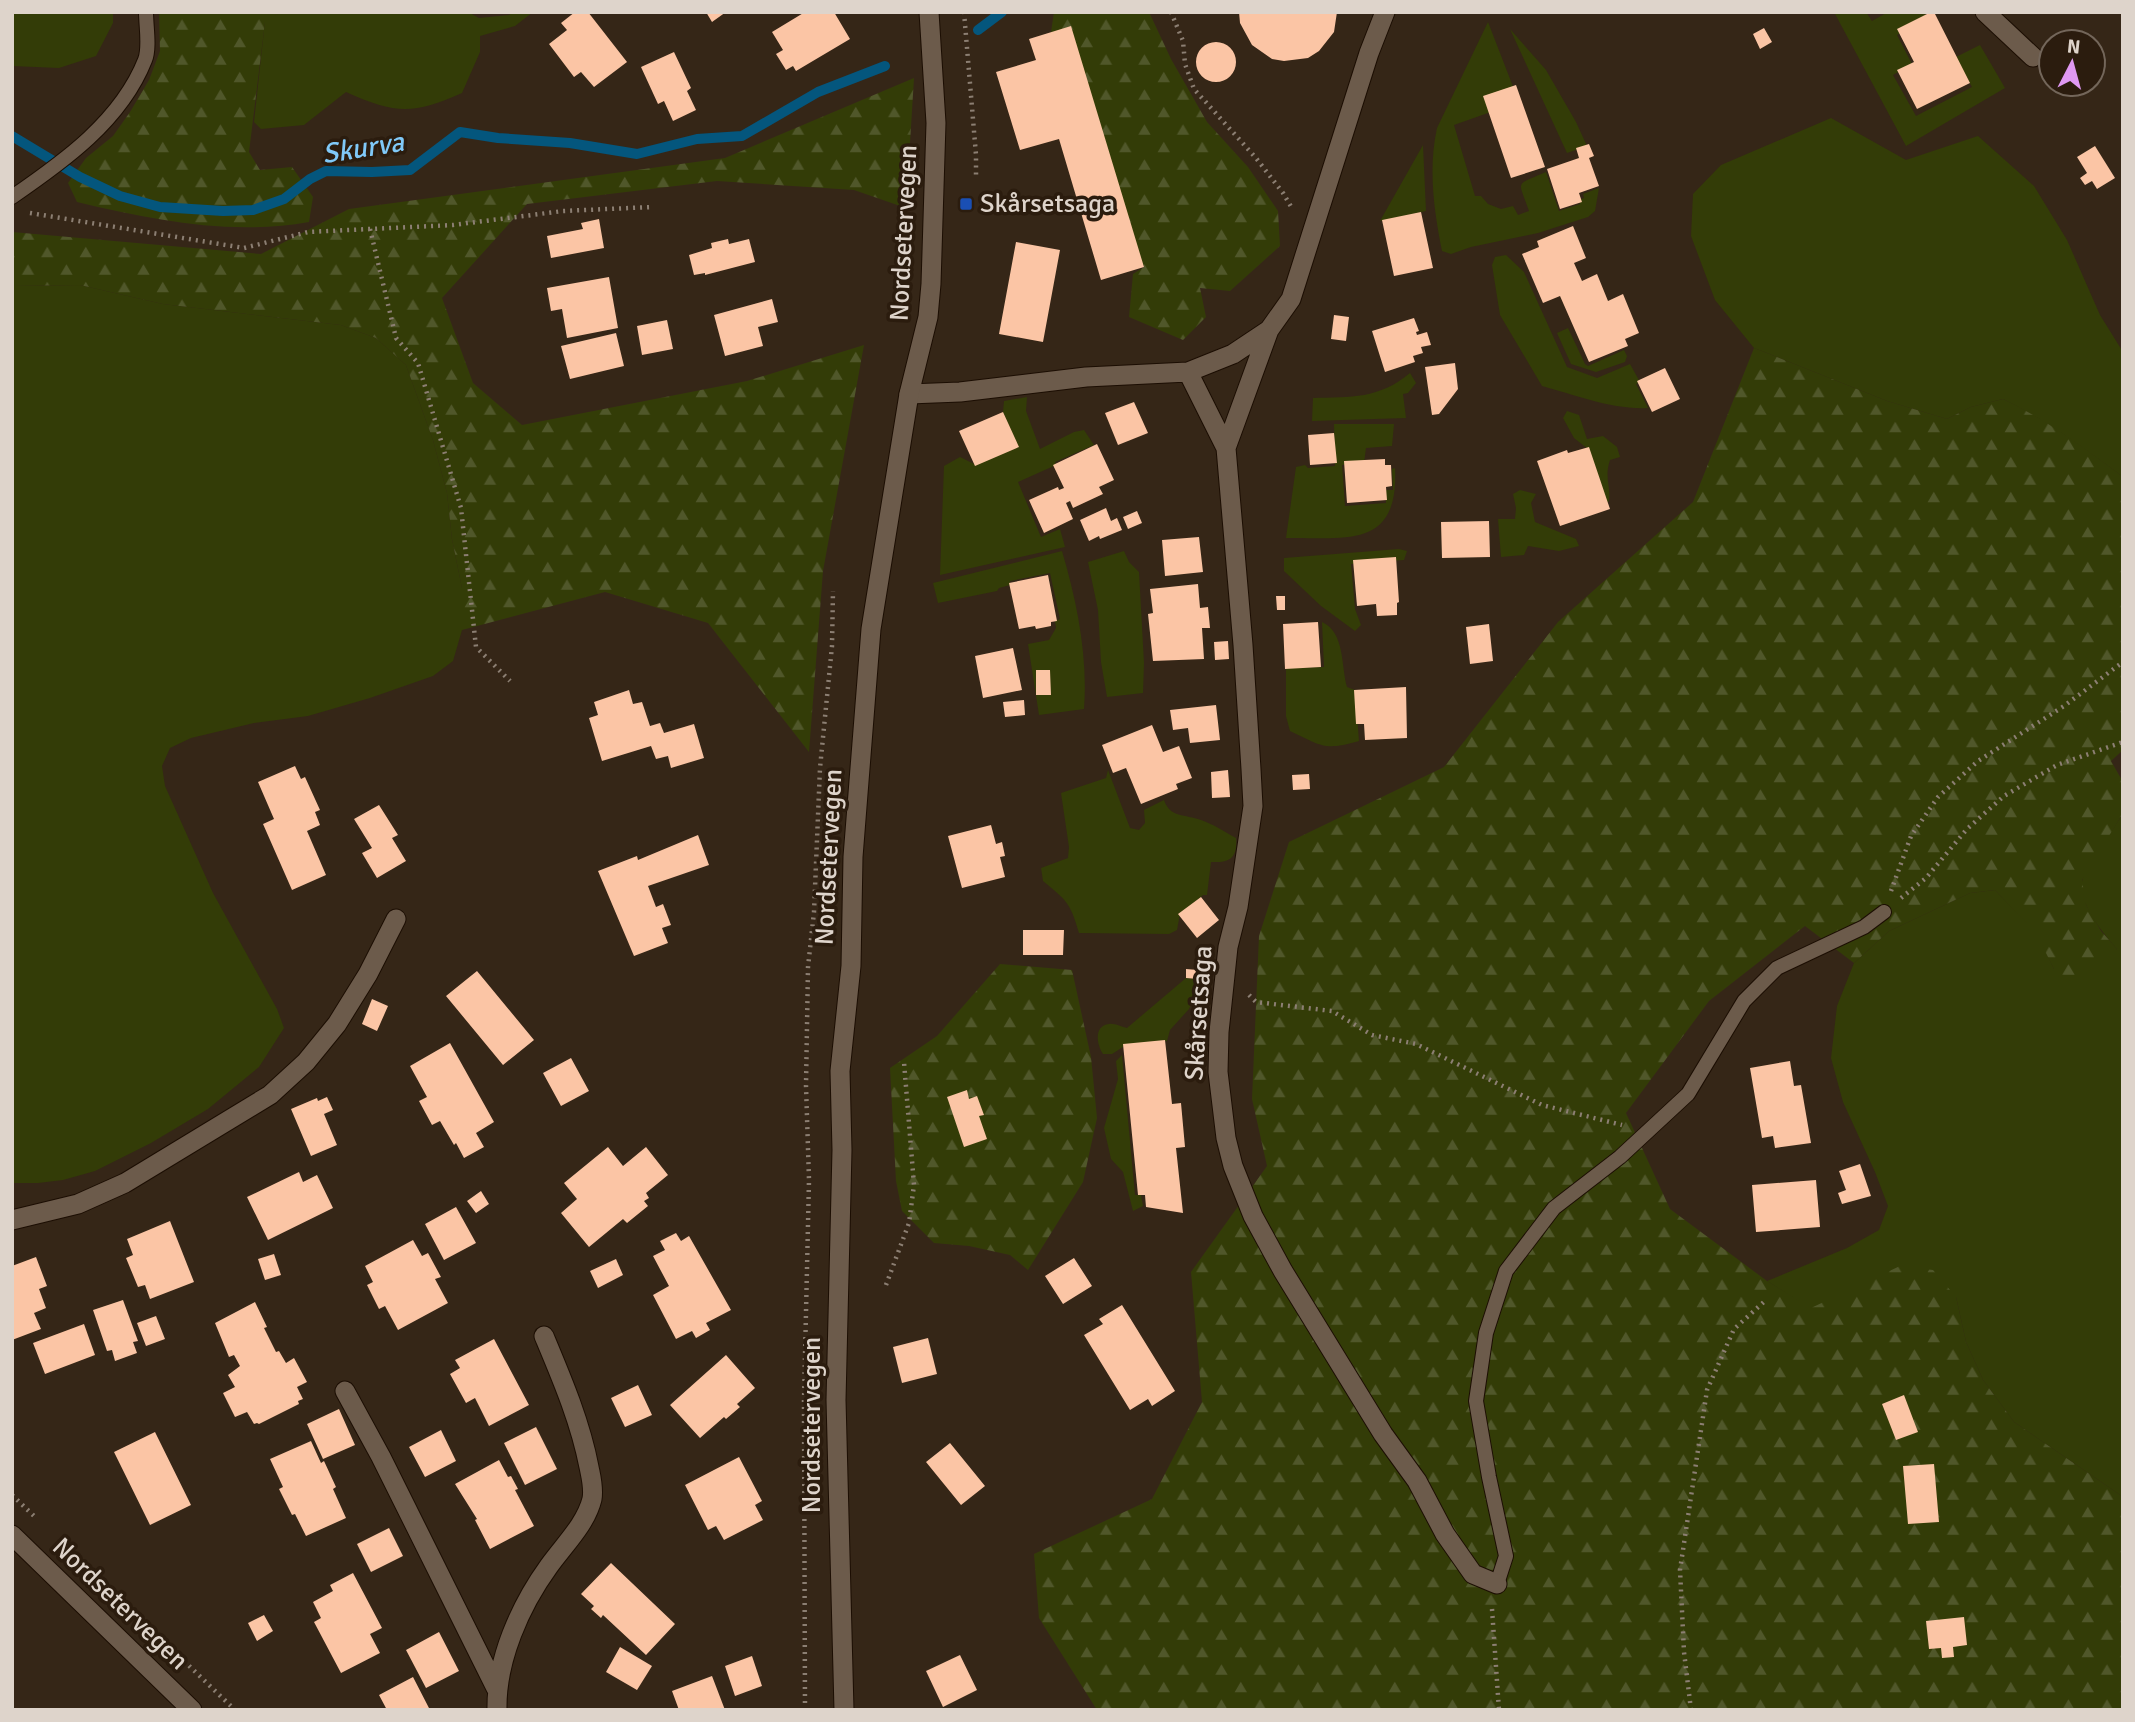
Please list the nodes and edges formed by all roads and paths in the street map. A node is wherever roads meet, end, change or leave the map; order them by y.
1 (146, 12) edge
2 (929, 12) edge
3 (964, 12) edge
4 (1171, 12) edge
5 (1385, 12) edge
6 (1985, 12) edge
7 (2033, 57) dead end
8 (976, 179) dead end
9 (12, 197) edge
10 (652, 207) dead end
11 (25, 212) dead end
12 (370, 229) junction
13 (1308, 246) junction
14 (1269, 330) junction
15 (1188, 372) junction
16 (909, 394) junction
17 (1226, 448) junction
18 (833, 591) dead end
19 (2123, 662) edge
20 (510, 681) dead end
21 (2123, 742) edge
22 (1884, 912) junction
23 (396, 919) dead end
24 (1226, 971) junction
25 (904, 1062) dead end
26 (1646, 1132) junction
27 (12, 1220) edge
28 (886, 1284) dead end
29 (1766, 1300) dead end
30 (544, 1336) dead end
31 (345, 1391) dead end
32 (12, 1495) edge
33 (43, 1524) dead end
34 (12, 1535) edge
35 (73, 1553) dead end
36 (1497, 1584) junction
37 (496, 1688) junction
38 (192, 1710) edge
39 (235, 1710) edge
40 (496, 1710) edge
41 (805, 1710) edge
42 (844, 1710) edge
43 (1499, 1710) edge
44 (1691, 1710) edge

1 - 9 lane
2 - 16 street, Nordsetervegen
3 - 8 path
4 - 13 path
5 - 13 street, Skårsetsaga
6 - 7 street
10 - 12 path
11 - 12 path
12 - 20 path
13 - 14 street, Skårsetsaga
14 - 15 street, Skårsetsaga
14 - 17 street, Skårsetsaga
15 - 16 street, Skårsetsaga
15 - 17 street, Skårsetsaga
16 - 42 street, Nordsetervegen
17 - 24 street, Skårsetsaga
18 - 41 path
19 - 22 path
21 - 22 path
22 - 26 lane
23 - 27 street
24 - 26 path
24 - 36 street, Skårsetsaga
25 - 28 path
26 - 36 lane
29 - 44 path
30 - 37 street
31 - 37 street
32 - 33 path
34 - 38 street, Nordsetervegen
35 - 39 path
36 - 43 path
37 - 40 street

